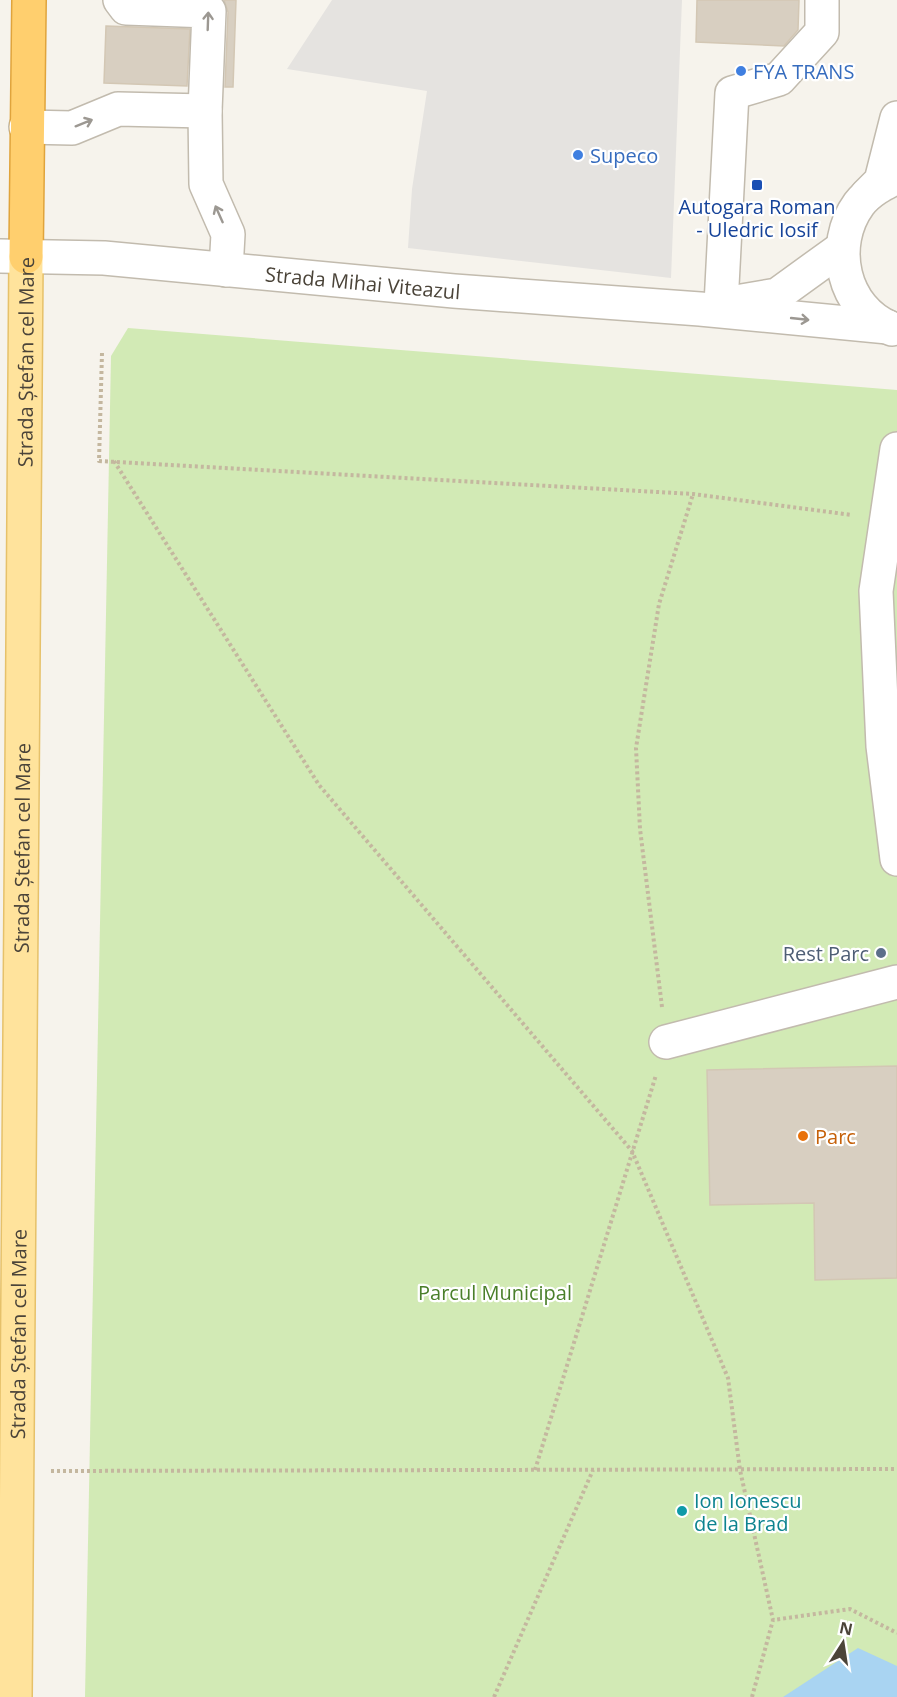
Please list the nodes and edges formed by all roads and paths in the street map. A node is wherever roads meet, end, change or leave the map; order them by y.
1 (29, 0) edge
2 (120, 0) edge
3 (822, 0) edge
4 (205, 111) junction
5 (897, 118) edge
6 (26, 127) junction
7 (897, 177) edge
8 (860, 203) junction
9 (842, 248) junction
10 (13, 256) edge
11 (226, 270) junction
12 (711, 307) junction
13 (892, 329) edge
14 (102, 353) dead end
15 (897, 449) edge
16 (114, 461) junction
17 (693, 494) junction
18 (885, 519) junction
19 (10, 810) edge
20 (897, 859) edge
21 (897, 982) edge
22 (666, 1042) junction
23 (633, 1151) junction
24 (897, 1469) edge
25 (534, 1470) junction
26 (593, 1470) junction
27 (740, 1470) junction
28 (18, 1471) junction
29 (773, 1620) junction
30 (897, 1633) edge
31 (15, 1697) edge
32 (494, 1697) edge
33 (752, 1697) edge

1 - 6 highway, Strada Ștefan cel Mare
4 -> 2 street
3 - 12 street
6 -> 4 street
11 -> 4 street
5 - 8 street
6 - 10 highway, Strada Ștefan cel Mare
7 - 8 street, Strada Mihai Viteazul
8 - 9 street, Strada Mihai Viteazul
9 - 12 street, Strada Mihai Viteazul
9 - 13 street, Strada Mihai Viteazul
10 - 11 street, Strada Mihai Viteazul
10 - 19 main road, Strada Ștefan cel Mare
11 - 12 street, Strada Mihai Viteazul
12 -> 13 street, Strada Mihai Viteazul
14 - 16 path
15 - 18 street
16 - 17 path
16 - 23 path
17 - 18 path
17 - 22 path
18 - 20 street
19 - 28 main road, Strada Ștefan cel Mare
21 - 22 street
22 - 23 path
23 - 25 path
23 - 27 path
24 - 27 path
25 - 26 path
25 - 28 path
26 - 27 path
26 - 32 path
27 - 29 path
28 - 31 main road, Strada Ștefan cel Mare
29 - 30 path
29 - 33 path

